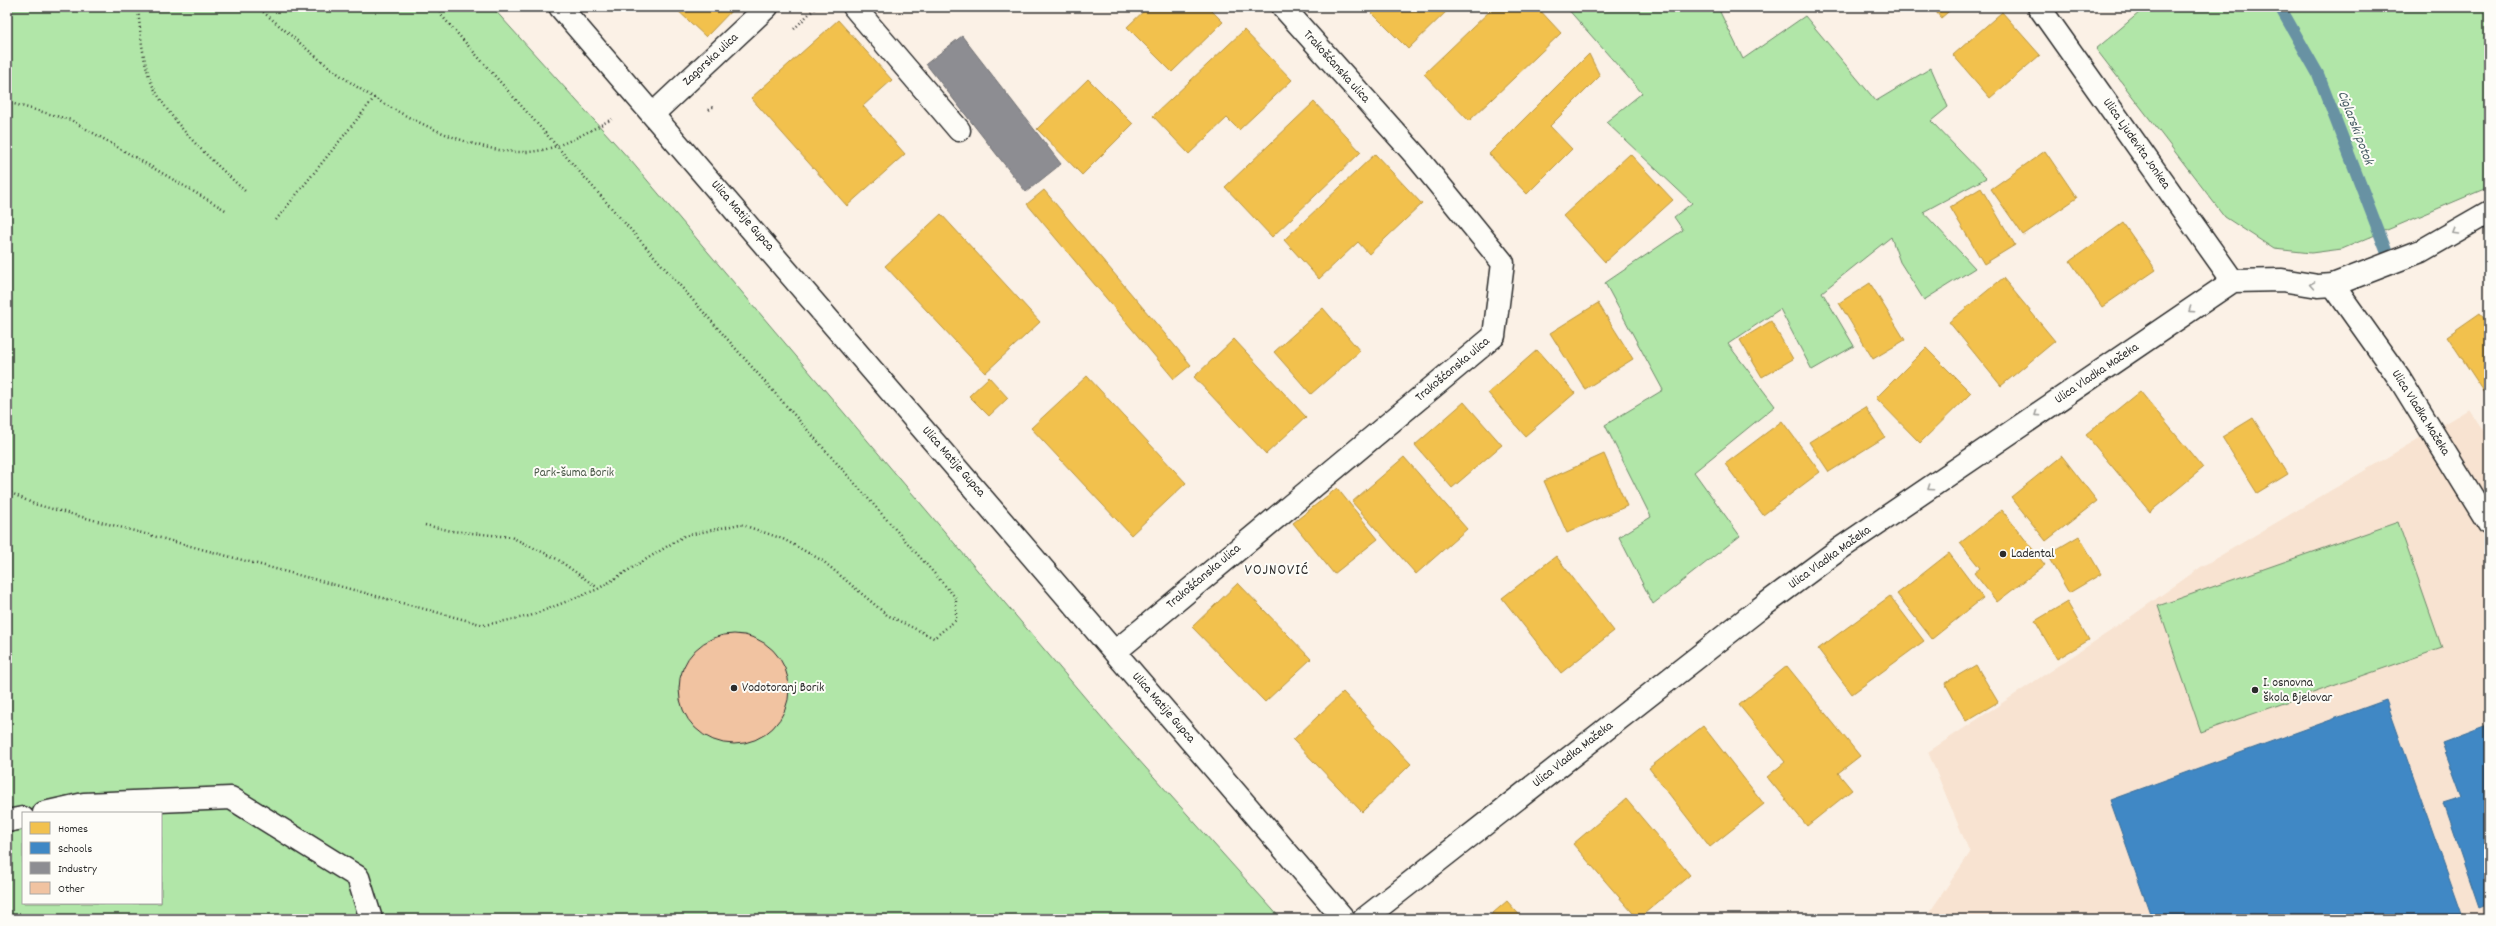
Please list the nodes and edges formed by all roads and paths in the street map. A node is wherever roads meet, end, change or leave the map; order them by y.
1 (138, 7) edge
2 (257, 7) edge
3 (434, 7) edge
4 (560, 7) edge
5 (768, 7) edge
6 (854, 7) edge
7 (1283, 7) edge
8 (2039, 7) edge
9 (375, 97) junction
10 (7, 102) edge
11 (654, 113) junction
12 (613, 118) dead end
13 (959, 130) dead end
14 (556, 145) junction
15 (246, 192) dead end
16 (228, 211) dead end
17 (2489, 212) edge
18 (276, 220) dead end
19 (2233, 281) junction
20 (2333, 285) junction
21 (7, 491) edge
22 (2489, 524) edge
23 (425, 525) dead end
24 (598, 589) junction
25 (1115, 652) junction
26 (48, 812) edge
27 (22, 818) edge
28 (7, 821) edge
29 (371, 919) edge
30 (1344, 919) edge
31 (1364, 919) edge

1 - 15 path
2 - 9 path
3 - 14 path
4 - 11 street, Ulica Matije Gupca
5 - 11 street, Zagorska ulica
6 - 13 street
7 - 25 street, Trakošćanska ulica
8 - 19 street, Ulica Ljudevita Jonkea
9 - 14 path
9 - 18 path
10 - 16 path
11 - 25 street, Ulica Matije Gupca
12 - 14 path
14 - 24 path
17 -> 20 street
20 -> 19 street
19 -> 31 street, Ulica Vladka Mačeka
20 - 22 street, Ulica Vladka Mačeka
21 - 24 path
23 - 24 path
25 - 30 street, Ulica Matije Gupca
26 - 29 street
27 - 28 street

